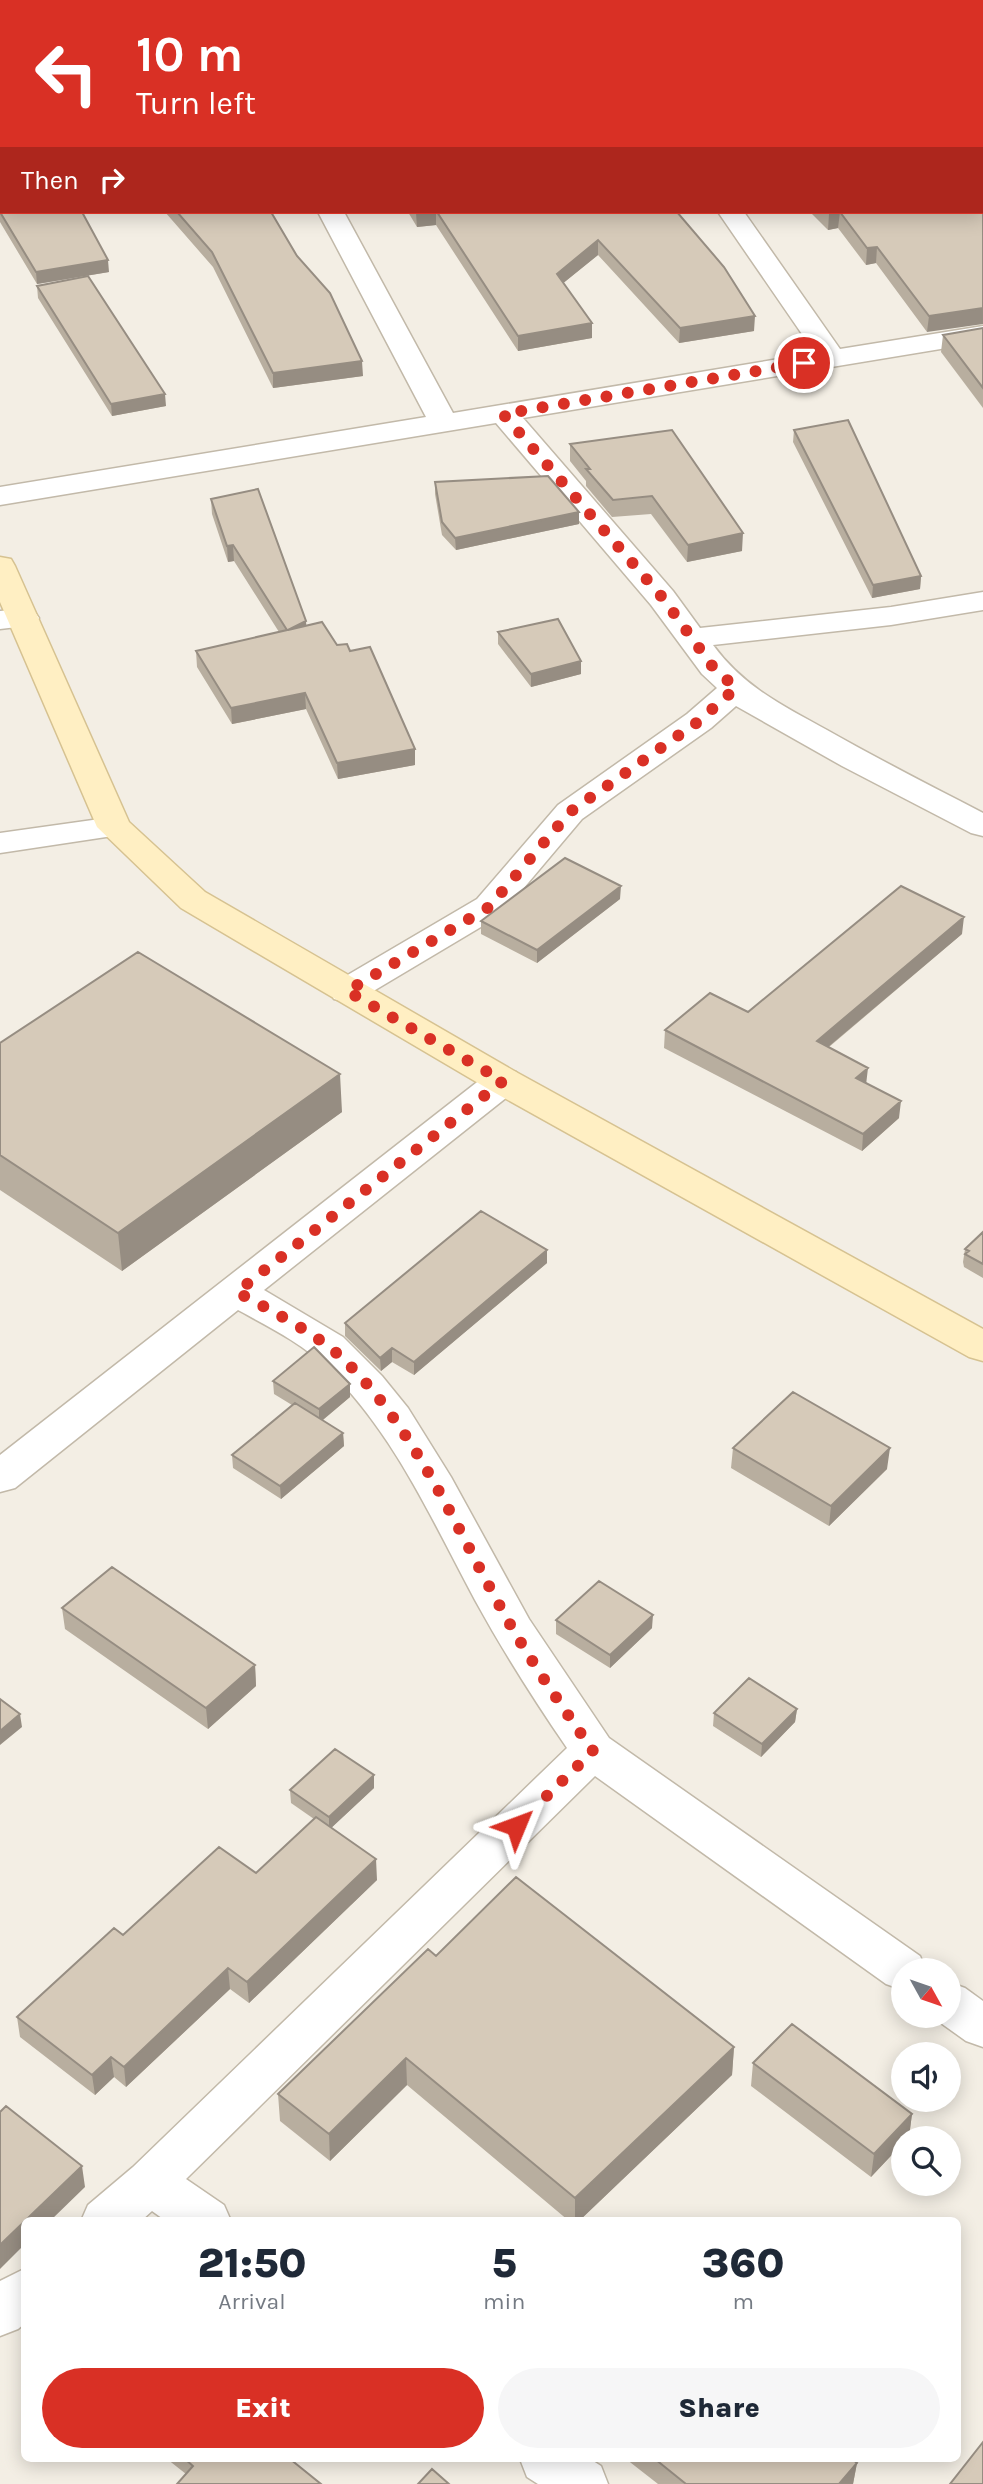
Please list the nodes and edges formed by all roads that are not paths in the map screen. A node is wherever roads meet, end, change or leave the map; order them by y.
1 (332, 214) edge
2 (733, 214) edge
3 (983, 334) edge
4 (832, 358) junction
5 (503, 414) junction
6 (443, 422) junction
7 (0, 496) edge
8 (0, 566) edge
9 (983, 601) edge
10 (11, 619) edge
11 (692, 638) junction
12 (736, 688) junction
13 (983, 826) edge
14 (114, 827) junction
15 (0, 843) edge
16 (347, 991) junction
17 (503, 1081) junction
18 (237, 1292) junction
19 (983, 1347) edge
20 (0, 1477) edge
21 (593, 1751) junction
22 (891, 1962) edge
23 (961, 2012) edge
24 (983, 2027) edge
25 (150, 2182) junction
26 (111, 2217) edge
27 (200, 2217) edge
28 (21, 2295) edge
29 (0, 2313) edge
30 (550, 2462) edge
31 (582, 2484) edge

1 - 6 street
2 - 4 street
3 - 4 street
4 - 5 street
5 - 6 street
5 - 11 street
6 - 7 street
8 - 10 main road
9 - 11 street
10 - 14 main road
11 - 12 street
12 - 13 street
12 - 16 street
14 - 15 street
14 - 16 main road
16 - 17 main road
17 - 18 street
17 - 19 main road
18 - 20 street
18 - 21 street
21 - 22 street
21 - 25 street
23 - 24 street
25 - 26 street
25 - 27 street
28 - 29 street
30 - 31 street

